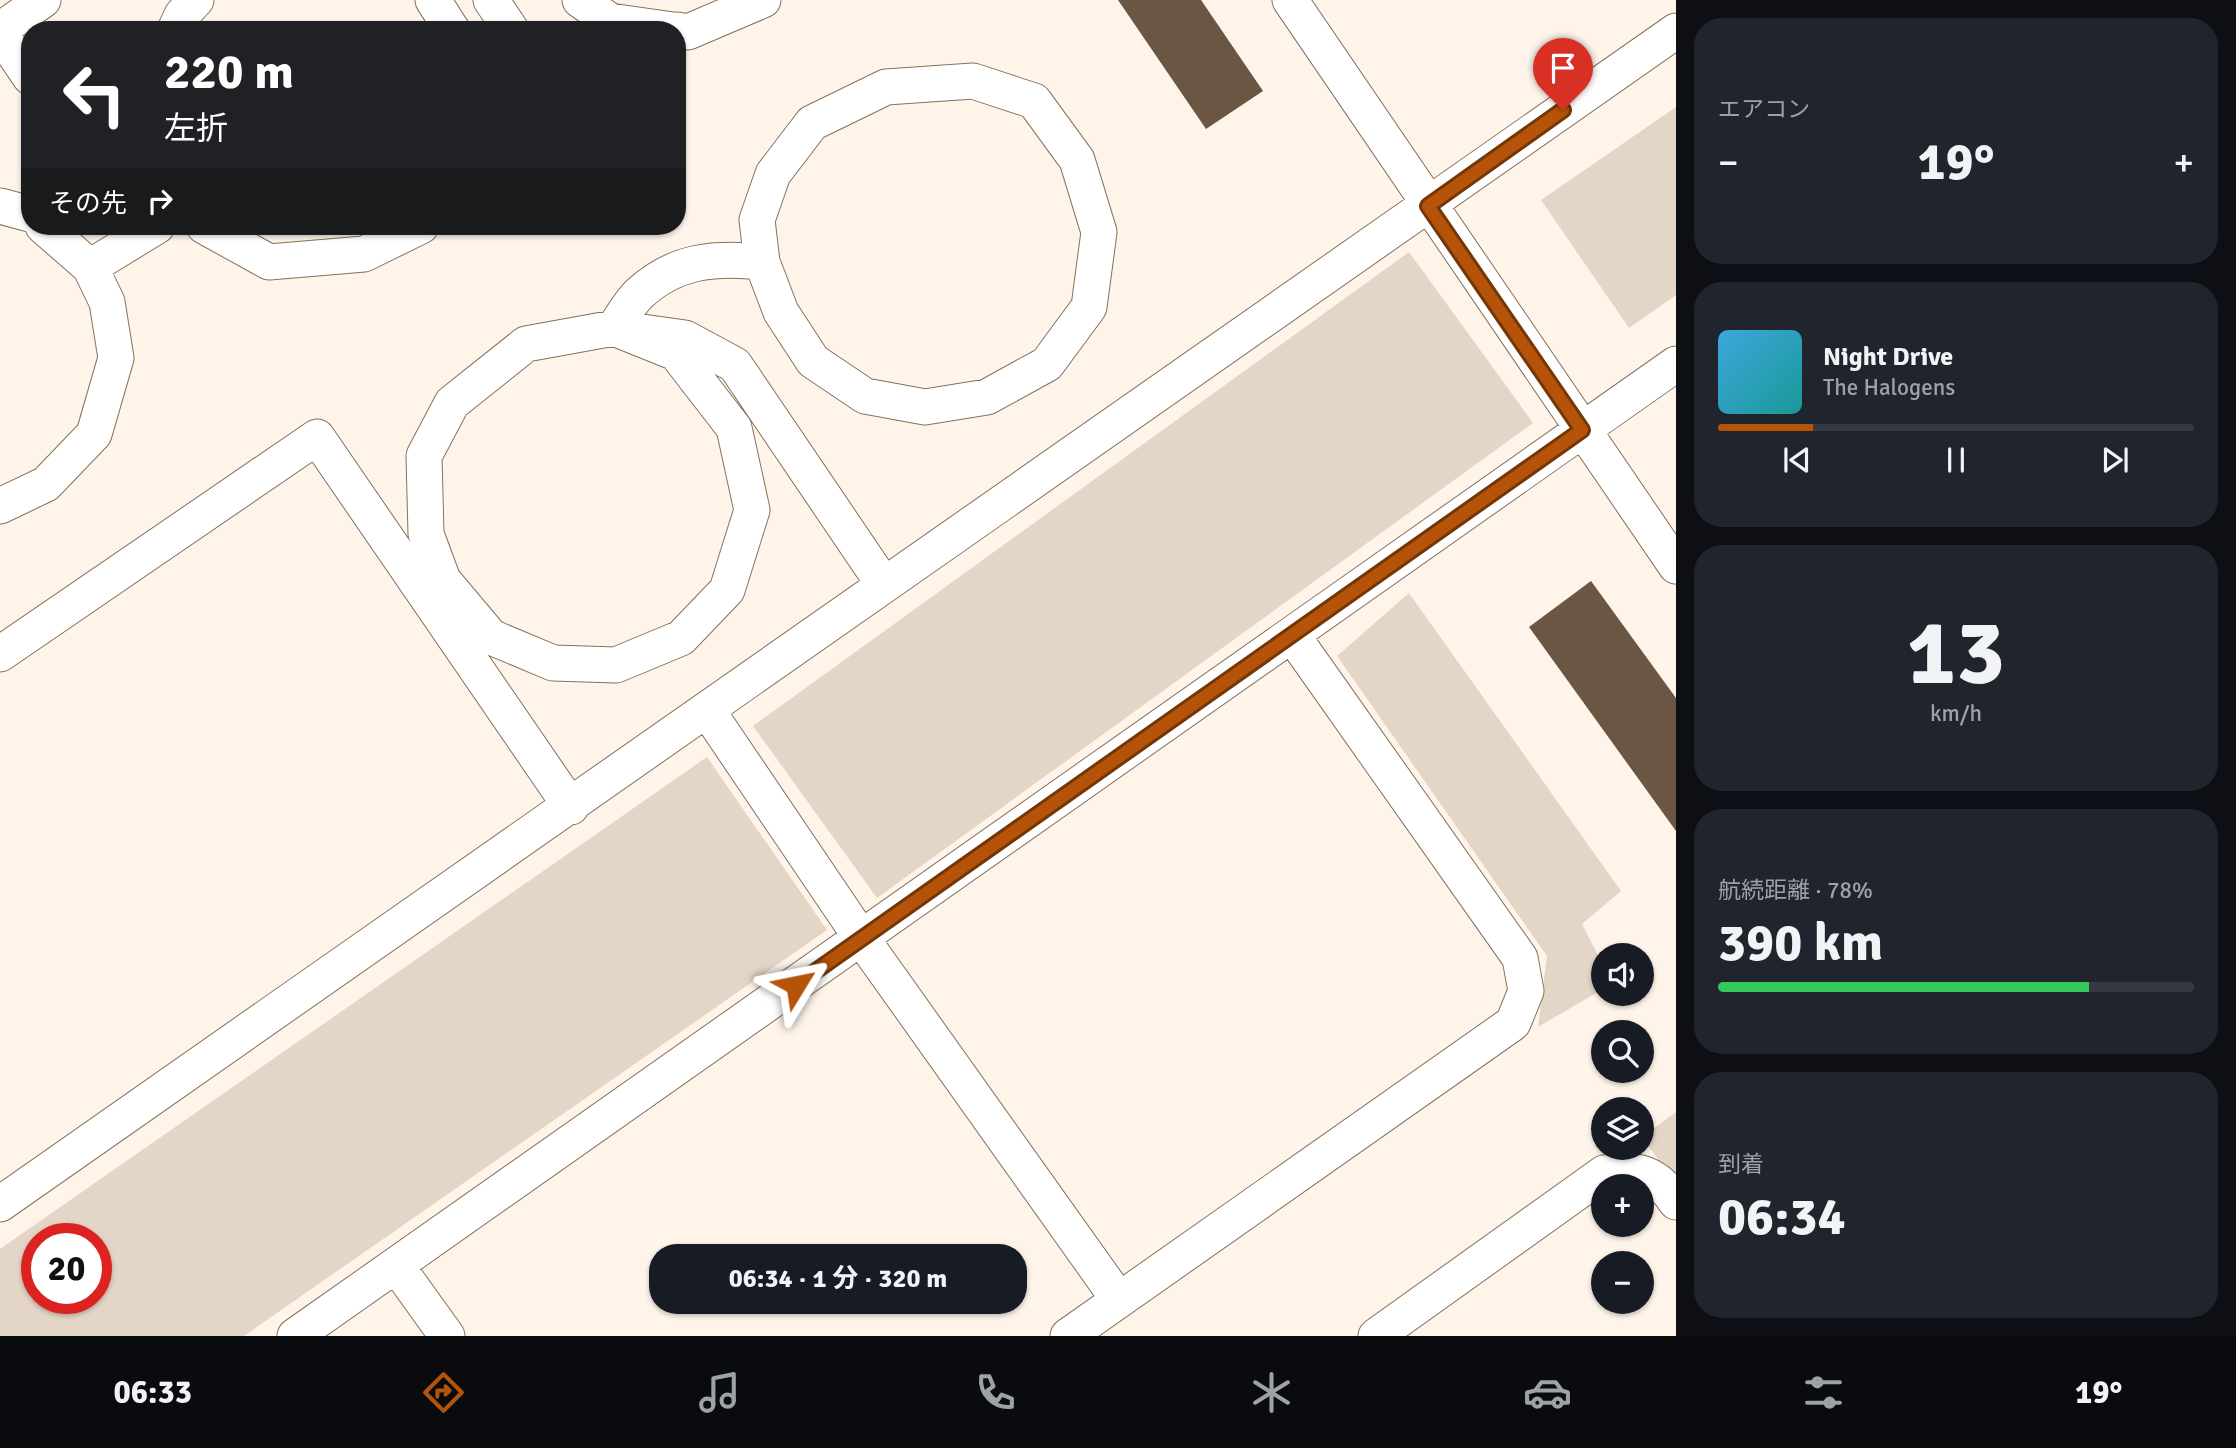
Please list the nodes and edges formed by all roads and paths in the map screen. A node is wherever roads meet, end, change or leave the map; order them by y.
1 (43, 0) edge
2 (196, 0) edge
3 (433, 0) edge
4 (491, 0) edge
5 (580, 0) edge
6 (763, 0) edge
7 (1290, 0) edge
8 (179, 21) edge
9 (446, 21) edge
10 (505, 21) edge
11 (604, 21) edge
12 (1676, 31) edge
13 (0, 32) edge
14 (686, 32) edge
15 (21, 64) edge
16 (0, 206) edge
17 (1428, 206) junction
18 (21, 212) edge
19 (54, 235) edge
20 (134, 235) edge
21 (220, 235) edge
22 (403, 235) edge
23 (762, 262) junction
24 (90, 267) junction
25 (614, 328) junction
26 (1676, 364) edge
27 (1582, 430) junction
28 (0, 506) edge
29 (1676, 566) edge
30 (884, 585) junction
31 (1292, 635) junction
32 (0, 654) edge
33 (708, 710) junction
34 (571, 807) junction
35 (862, 939) junction
36 (1676, 1202) edge
37 (0, 1204) edge
38 (396, 1265) junction
39 (1119, 1300) junction
40 (295, 1336) edge
41 (447, 1336) edge
42 (1068, 1336) edge
43 (1376, 1336) edge

1 - 13 lane
2 - 8 lane
3 - 9 lane
4 - 10 lane
5 - 11 lane
6 - 14 lane
7 - 17 lane
12 - 17 lane
13 - 15 lane
16 - 18 lane
17 - 27 lane
17 - 30 lane
19 - 24 lane
20 - 24 lane
21 - 22 lane
23 - 23 lane
23 - 25 lane
24 - 28 lane
25 - 25 lane
25 - 30 lane
26 - 27 lane
27 - 29 lane
27 - 31 lane
30 - 33 lane
31 - 35 lane
31 - 39 lane
32 - 34 lane
33 - 34 lane
33 - 35 lane
34 - 37 lane
35 - 38 lane
35 - 39 lane
36 - 43 lane
38 - 40 lane
38 - 41 lane
39 - 42 lane

